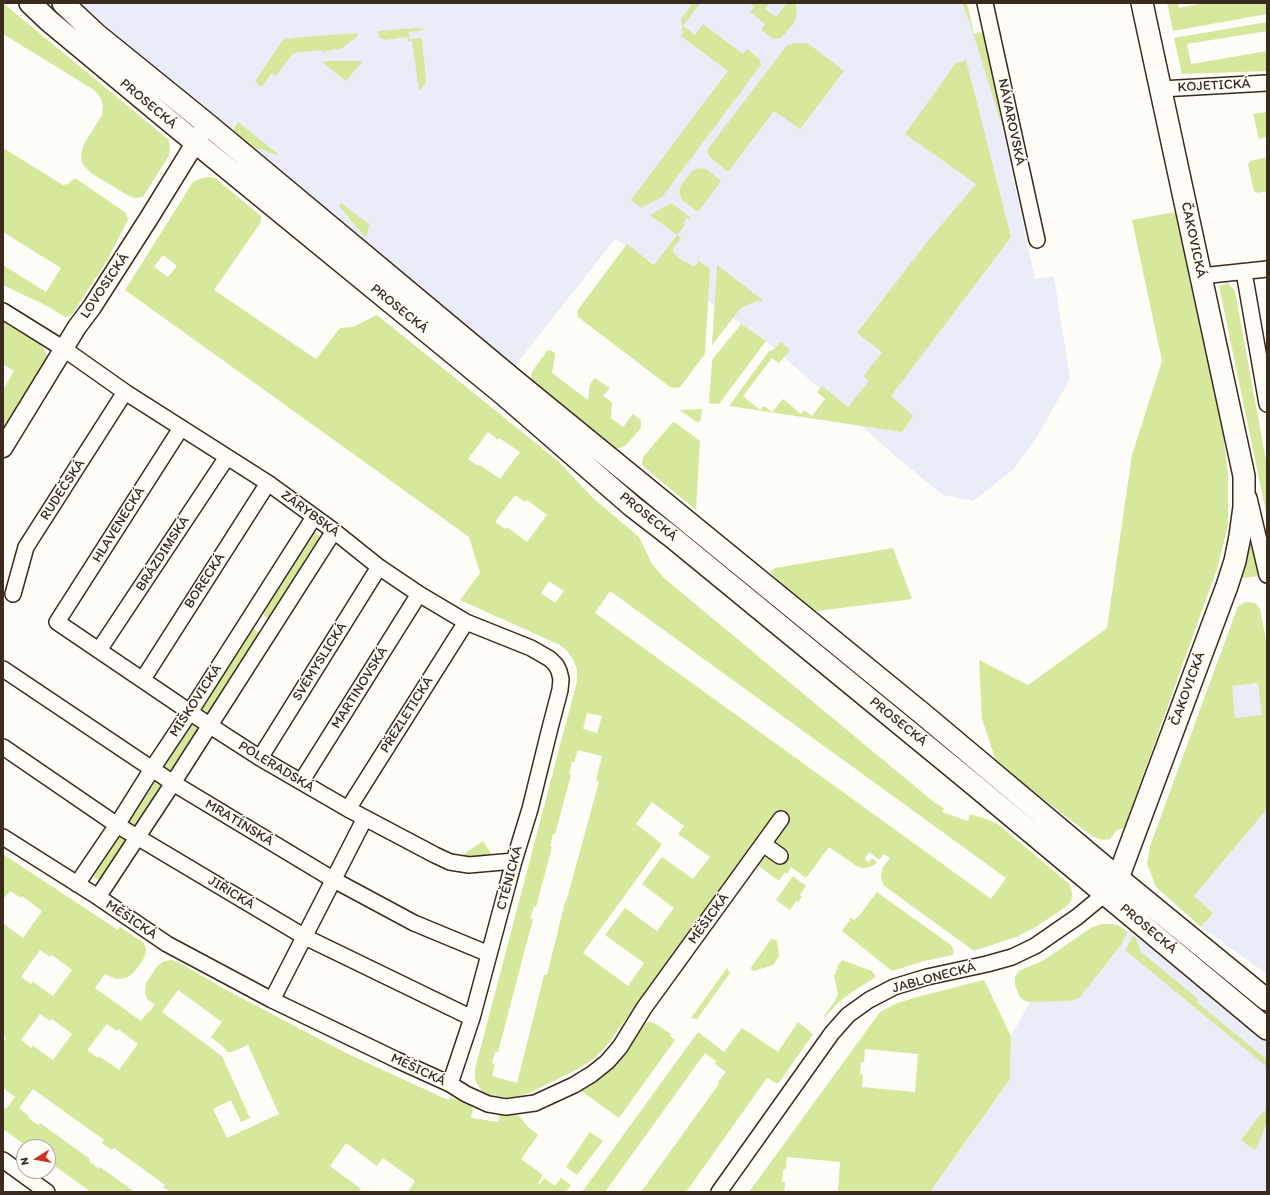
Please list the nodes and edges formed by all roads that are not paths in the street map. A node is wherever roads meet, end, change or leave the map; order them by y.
1 (30, 3) edge
2 (63, 3) edge
3 (984, 3) edge
4 (1142, 3) edge
5 (1267, 83) edge
6 (1161, 89) junction
7 (207, 124) junction
8 (196, 143) junction
9 (1036, 240) dead end
10 (1267, 269) edge
11 (1244, 272) junction
12 (1201, 276) junction
13 (3, 312) edge
14 (64, 349) junction
15 (125, 392) junction
16 (1267, 404) edge
17 (180, 428) junction
18 (3, 448) edge
19 (227, 457) junction
20 (1244, 476) junction
21 (268, 483) junction
22 (314, 517) junction
23 (334, 531) junction
24 (379, 567) junction
25 (1267, 575) edge
26 (13, 594) dead end
27 (419, 594) junction
28 (57, 622) joint
29 (466, 622) junction
30 (99, 650) junction
31 (3, 669) edge
32 (559, 670) joint
33 (143, 679) junction
34 (190, 712) junction
35 (209, 725) junction
36 (3, 747) edge
37 (260, 758) junction
38 (152, 769) junction
39 (301, 782) junction
40 (173, 783) junction
41 (348, 809) junction
42 (365, 818) junction
43 (781, 819) dead end
44 (117, 825) junction
45 (137, 837) junction
46 (3, 838) edge
47 (763, 844) junction
48 (780, 856) dead end
49 (514, 861) junction
50 (334, 880) junction
51 (77, 884) junction
52 (1112, 886) junction
53 (98, 897) junction
54 (305, 937) junction
55 (489, 954) junction
56 (272, 1000) junction
57 (1267, 1000) edge
58 (472, 1018) junction
59 (1267, 1029) edge
60 (450, 1084) junction
61 (3, 1160) edge
62 (47, 1192) edge
63 (719, 1192) edge

1 - 8 main road, PROSECKÁ
2 - 7 main road, PROSECKÁ
3 - 9 street, NÁVAROVSKÁ
4 - 6 main road, ČAKOVICKÁ
5 - 6 street, KOJETICKÁ
6 - 12 main road, ČAKOVICKÁ
7 - 8 street, LOVOSICKÁ
7 - 52 main road, PROSECKÁ
8 - 14 street, LOVOSICKÁ
8 - 52 main road, PROSECKÁ
10 - 11 street
11 - 12 street
11 - 16 street
12 - 20 main road, ČAKOVICKÁ
13 - 14 street, ZÁRYBSKÁ
14 - 15 street, ZÁRYBSKÁ
14 - 18 street, LOVOSICKÁ
15 - 17 street, ZÁRYBSKÁ
15 - 26 street, RUDEČSKÁ
17 - 19 street, ZÁRYBSKÁ
17 - 28 street, HLAVENECKÁ
19 - 21 street, ZÁRYBSKÁ
19 - 30 street, BRÁZDIMSKÁ
20 - 25 street, ČAKOVICKÁ
20 - 52 main road, ČAKOVICKÁ
21 - 22 street, ZÁRYBSKÁ
21 - 33 street, BORECKÁ
22 - 23 street, ZÁRYBSKÁ
22 - 34 street, MIŠKOVICKÁ
23 - 24 street, ZÁRYBSKÁ
23 - 35 street, MIŠKOVICKÁ
24 - 27 street, ZÁRYBSKÁ
24 - 37 street, SVÉMYSLICKÁ
27 - 29 street, ZÁRYBSKÁ
27 - 39 street, MARTINOVSKÁ
28 - 30 street, POLERADSKÁ
29 - 32 street, ZÁRYBSKÁ
29 - 41 street, PŘEZLETICKÁ
30 - 33 street, POLERADSKÁ
31 - 38 street, MRATÍNSKÁ
32 - 49 street, CTĚNICKÁ
33 - 34 street, POLERADSKÁ
34 - 35 street, POLERADSKÁ
34 - 38 street, MIŠKOVICKÁ
35 - 37 street, POLERADSKÁ
35 - 40 street, MIŠKOVICKÁ
36 - 44 street, JIŘICKÁ
37 - 39 street, POLERADSKÁ
38 - 40 street, MRATÍNSKÁ
38 - 44 street, MIŠKOVICKÁ
39 - 41 street, POLERADSKÁ
40 - 45 street, MIŠKOVICKÁ
40 - 50 street, MRATÍNSKÁ
41 - 42 street, POLERADSKÁ
42 - 49 street, POLERADSKÁ
42 - 50 street
43 - 47 street, MĚŠICKÁ
44 - 45 street, JIŘICKÁ
44 - 51 street, MIŠKOVICKÁ
45 - 53 street, MIŠKOVICKÁ
45 - 54 street, JIŘICKÁ
46 - 51 street, MĚŠICKÁ
47 - 48 street
47 - 60 street, MĚŠICKÁ
49 - 55 street, CTĚNICKÁ
50 - 54 street
50 - 55 street, MRATÍNSKÁ
51 - 53 street, MĚŠICKÁ
52 - 57 main road, PROSECKÁ
52 - 59 main road, PROSECKÁ
52 - 63 street, JABLONECKÁ
53 - 56 street, MĚŠICKÁ
54 - 56 street
54 - 58 street, JIŘICKÁ
55 - 58 street, CTĚNICKÁ
56 - 60 street, MĚŠICKÁ
58 - 60 street, CTĚNICKÁ
61 - 62 street

